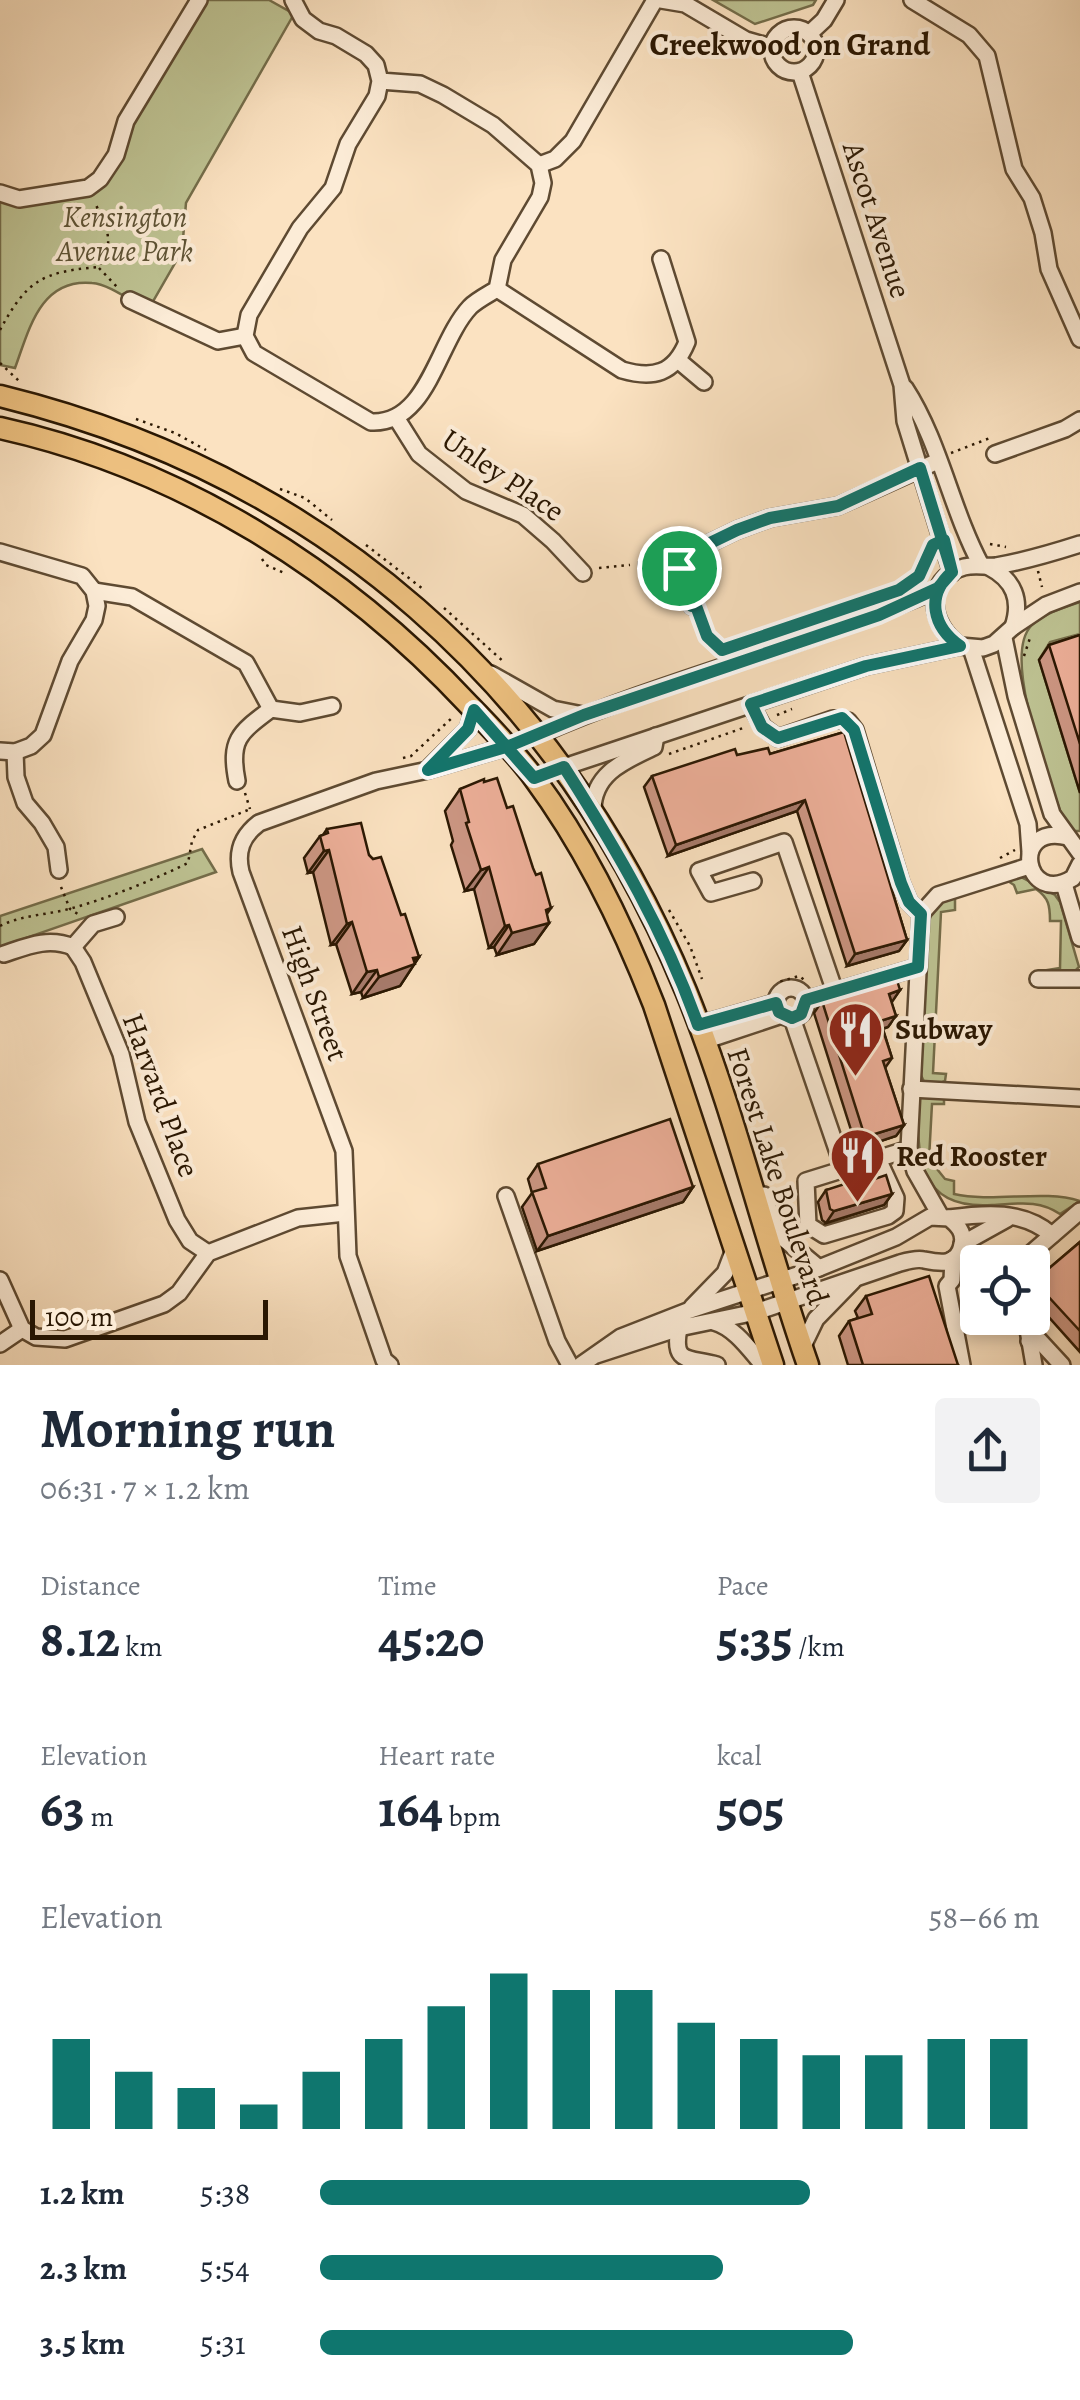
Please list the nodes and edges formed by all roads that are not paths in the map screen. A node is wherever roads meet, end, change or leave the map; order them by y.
1 (199, 0) edge
2 (293, 0) edge
3 (658, 0) edge
4 (836, 0) edge
5 (912, 0) edge
6 (810, 33) junction
7 (771, 47) junction
8 (800, 72) junction
9 (380, 81) junction
10 (539, 165) junction
11 (0, 192) edge
12 (660, 259) dead end
13 (497, 289) junction
14 (130, 300) road end
15 (245, 336) junction
16 (1080, 339) edge
17 (679, 361) junction
18 (704, 382) dead end
19 (902, 385) junction
20 (0, 396) edge
21 (397, 420) junction
22 (1080, 420) edge
23 (0, 428) edge
24 (995, 454) dead end
25 (944, 457) junction
26 (920, 468) junction
27 (1080, 544) edge
28 (0, 552) edge
29 (647, 564) road end
30 (985, 566) junction
31 (679, 568) junction
32 (952, 572) junction
33 (583, 573) road end
34 (938, 588) junction
35 (94, 591) junction
36 (1080, 592) edge
37 (692, 606) road end
38 (1008, 632) junction
39 (966, 647) junction
40 (483, 669) junction
41 (751, 704) junction
42 (332, 706) dead end
43 (271, 709) junction
44 (466, 711) junction
45 (584, 715) junction
46 (536, 736) junction
47 (656, 736) junction
48 (509, 746) junction
49 (8, 751) edge
50 (564, 767) junction
51 (428, 770) junction
52 (534, 778) junction
53 (237, 782) road end
54 (593, 812) junction
55 (1068, 836) junction
56 (1080, 851) edge
57 (1029, 859) junction
58 (1080, 864) edge
59 (59, 870) road end
60 (753, 881) dead end
61 (1064, 884) junction
62 (921, 914) junction
63 (116, 917) dead end
64 (1080, 938) edge
65 (73, 947) junction
66 (4, 954) dead end
67 (918, 967) junction
68 (1038, 979) dead end
69 (1080, 980) edge
70 (808, 992) junction
71 (835, 992) junction
72 (781, 1008) junction
73 (701, 1033) junction
74 (911, 1089) junction
75 (1080, 1098) edge
76 (910, 1149) junction
77 (878, 1159) junction
78 (744, 1168) junction
79 (844, 1170) junction
80 (506, 1196) dead end
81 (1080, 1212) edge
82 (345, 1213) junction
83 (1011, 1217) junction
84 (932, 1220) junction
85 (1052, 1235) junction
86 (962, 1244) junction
87 (1041, 1245) edge
88 (735, 1247) junction
89 (208, 1252) junction
90 (953, 1260) junction
91 (926, 1261) junction
92 (818, 1268) junction
93 (856, 1278) junction
94 (0, 1280) edge
95 (947, 1286) junction
96 (784, 1292) junction
97 (753, 1302) junction
98 (690, 1310) junction
99 (713, 1322) junction
100 (680, 1328) junction
101 (22, 1329) junction
102 (1028, 1335) edge
103 (1029, 1341) junction
104 (0, 1344) edge
105 (596, 1354) junction
106 (804, 1356) edge
107 (386, 1363) edge
108 (688, 1364) edge
109 (570, 1365) edge
110 (581, 1365) edge
111 (717, 1365) edge
112 (763, 1365) edge
113 (773, 1365) edge
114 (962, 1365) edge
115 (1034, 1365) edge
116 (1062, 1365) edge

1 - 11 street
2 - 9 street
3 - 7 street
3 - 10 street
4 - 6 street
5 - 16 street
6 - 7 street
6 - 8 street
7 - 8 street
8 - 19 street, Ascot Avenue
9 - 10 street
9 - 15 street
10 - 13 street
12 - 17 street
13 - 17 street
13 - 21 street
14 - 15 street
15 - 21 street
17 - 18 street
19 - 25 street, Ascot Avenue
19 - 26 street, Ascot Avenue
20 - 40 main road, Forest Lake Boulevard
21 - 33 street, Unley Place
22 - 24 street
23 - 44 main road, Forest Lake Boulevard
25 - 26 street
25 - 30 street, Ascot Avenue
26 - 31 street
26 - 32 street, Ascot Avenue
27 - 30 street
28 - 35 street
29 - 31 street
30 - 32 street
30 - 38 street
31 - 37 street
32 - 34 street
34 - 39 street
34 - 45 street
35 - 43 street
35 - 49 street
36 - 38 street
38 - 39 street
38 - 55 street
39 - 41 street
39 - 57 street
40 - 45 street
40 - 46 main road, Forest Lake Boulevard
41 - 47 street
41 - 62 street
42 - 43 street
43 - 53 street
44 - 48 main road, Forest Lake Boulevard
44 - 51 street
45 - 46 street
46 - 48 main road
46 - 50 main road, Forest Lake Boulevard
47 - 50 street
47 - 54 street
48 - 51 street, High Street
48 - 52 main road, Forest Lake Boulevard
49 - 59 street
50 - 52 main road
50 - 54 main road, Forest Lake Boulevard
51 - 82 street, High Street
52 - 88 main road, Forest Lake Boulevard
54 - 73 main road, Forest Lake Boulevard
55 - 56 street
55 - 57 street
57 - 61 street
57 - 62 street
58 - 61 street
60 - 71 street
61 - 64 street
62 - 67 street
63 - 65 street
65 - 66 street
65 - 89 street, Harvard Place
67 - 71 street
67 - 74 street
68 - 69 street
70 - 71 street
70 - 72 street
70 - 72 street
72 - 73 street
72 - 79 street
73 - 78 main road, Forest Lake Boulevard
74 - 75 street
74 - 76 street
76 - 77 street
76 - 84 street
77 - 79 street
77 - 79 street
78 - 92 street
78 - 96 main road, Forest Lake Boulevard
80 - 109 street
81 - 85 street
82 - 89 street
82 - 107 street, High Street
83 - 84 street
83 - 85 street
83 - 86 street
84 - 86 street
84 - 91 street
84 - 92 street
85 - 87 street
86 - 90 street
88 - 97 main road, Forest Lake Boulevard
88 - 98 street
89 - 101 street
90 - 91 street
90 - 95 street
91 - 93 street
91 - 95 street
92 - 96 street
93 - 96 street
93 - 106 street
94 - 101 street
95 - 114 street
96 - 97 street
96 - 106 main road, Forest Lake Boulevard
97 - 98 street
97 - 99 street
97 - 113 main road, Forest Lake Boulevard
98 - 105 street
99 - 100 street
99 - 112 street
100 - 105 street
100 - 108 street
101 - 104 street
102 - 103 street
103 - 115 street
103 - 116 street
105 - 110 street
108 - 111 street

